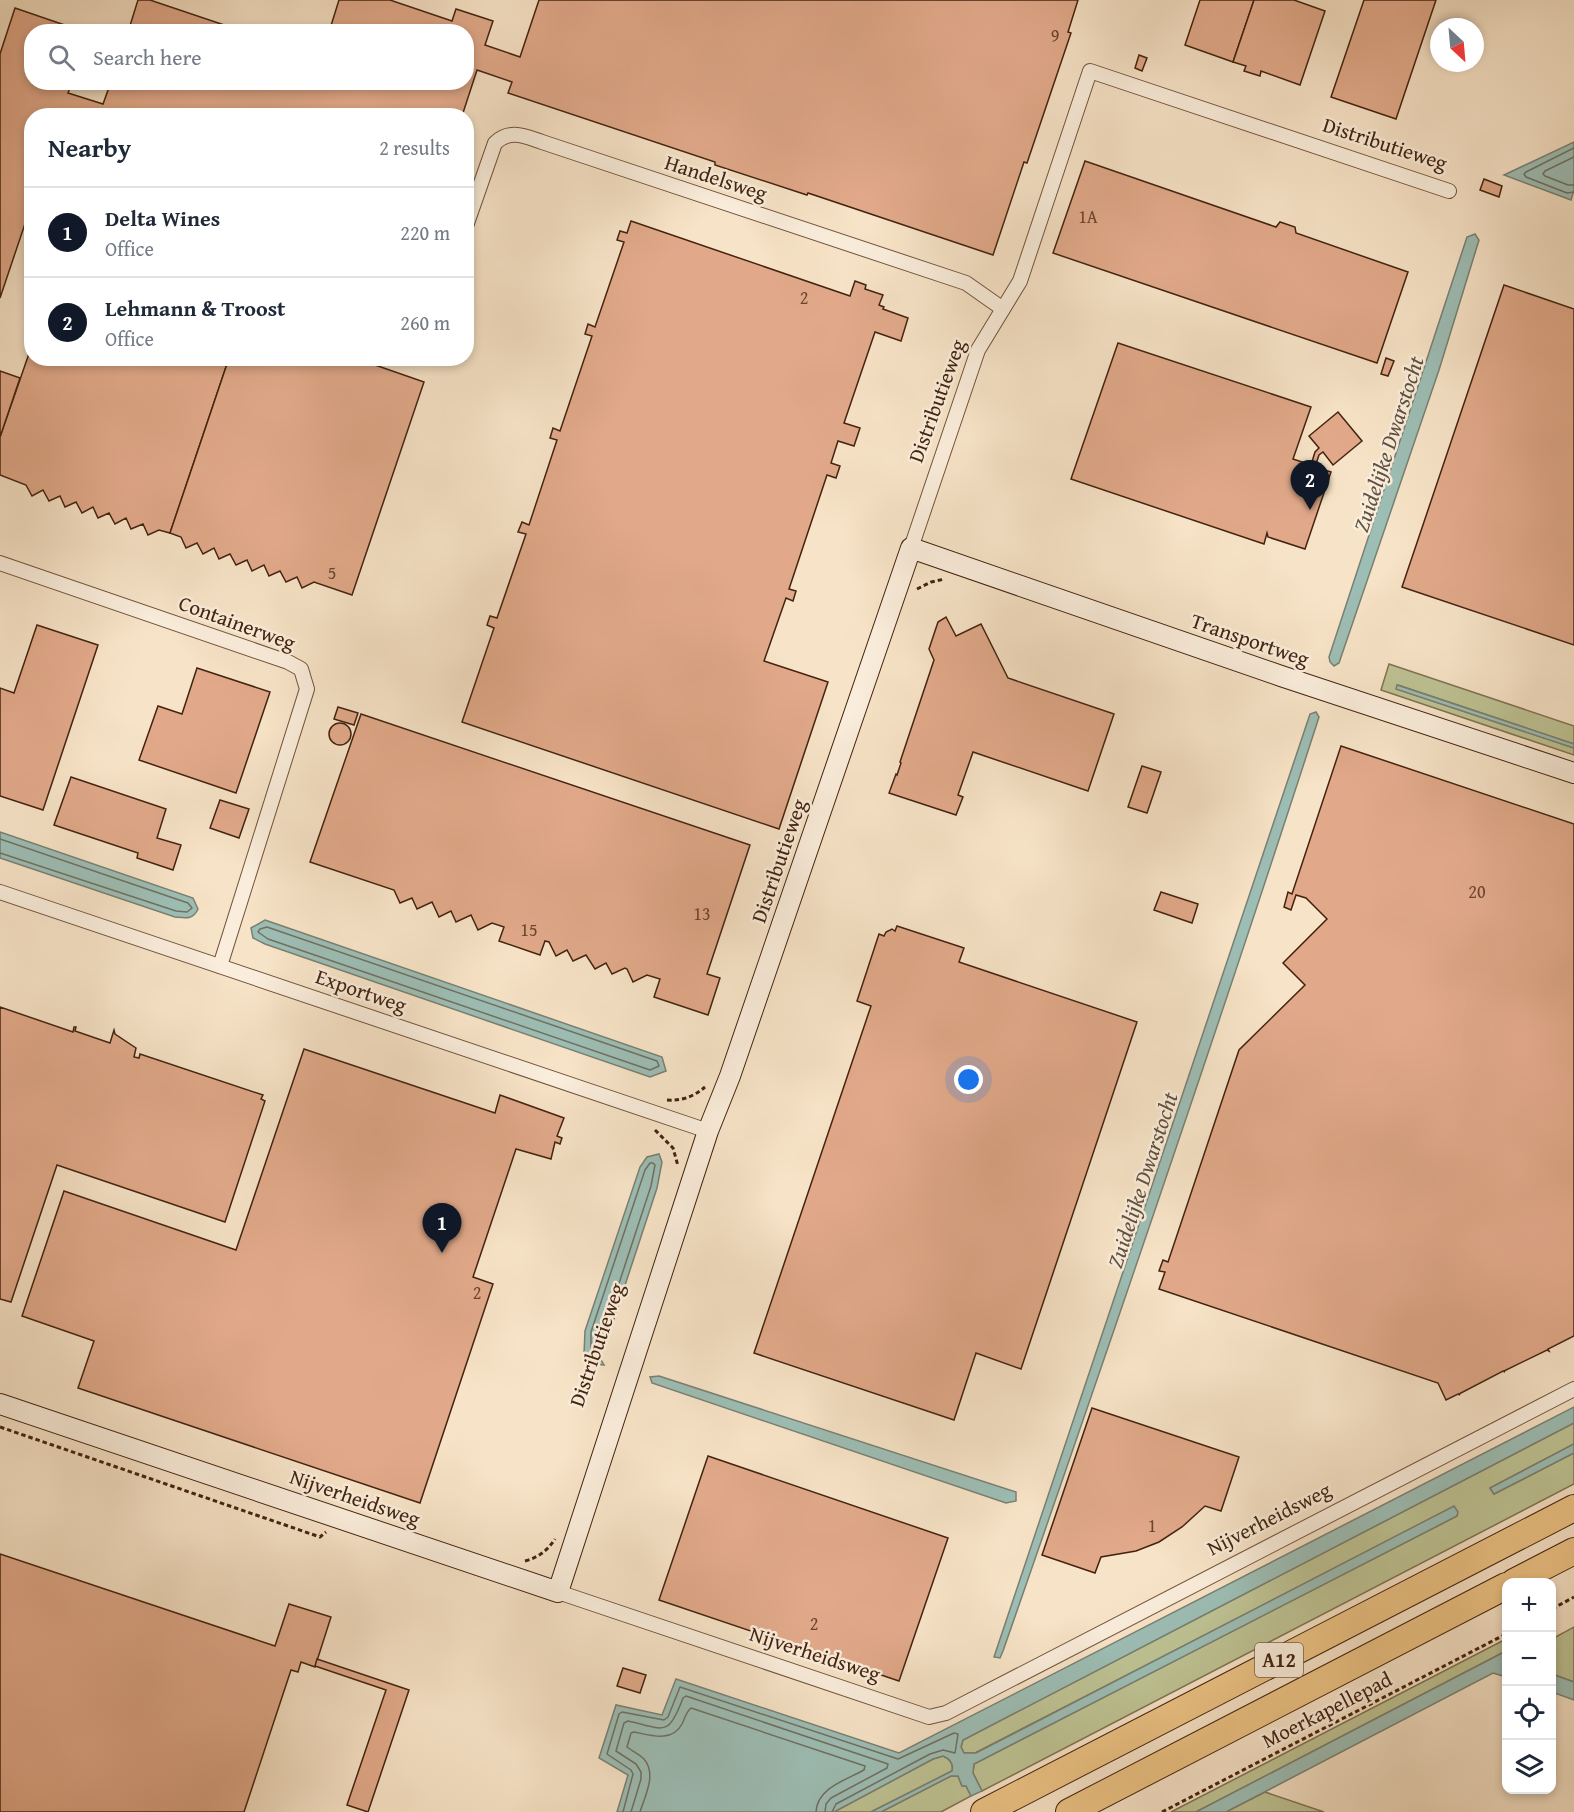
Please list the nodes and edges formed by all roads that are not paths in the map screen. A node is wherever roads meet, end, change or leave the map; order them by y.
1 (1449, 190) dead end
2 (474, 203) edge
3 (1003, 309) junction
4 (911, 548) junction
5 (0, 563) edge
6 (1574, 773) edge
7 (0, 892) edge
8 (220, 966) junction
9 (708, 1131) junction
10 (1574, 1389) edge
11 (0, 1404) edge
12 (1574, 1508) edge
13 (1574, 1551) edge
14 (1522, 1578) edge
15 (1502, 1588) edge
16 (558, 1592) junction
17 (984, 1812) edge
18 (1069, 1812) edge

1 - 3 street, Distributieweg
2 - 3 street, Handelsweg
3 - 4 street, Distributieweg
4 - 6 street, Transportweg
4 - 9 street, Distributieweg
5 - 8 street, Containerweg
7 - 8 street, Exportweg
8 - 9 street, Exportweg
9 - 16 street, Distributieweg
10 - 16 street, Nijverheidsweg
11 - 16 street, Nijverheidsweg
12 - 17 highway, A12
13 - 14 highway
15 - 18 highway, A12

